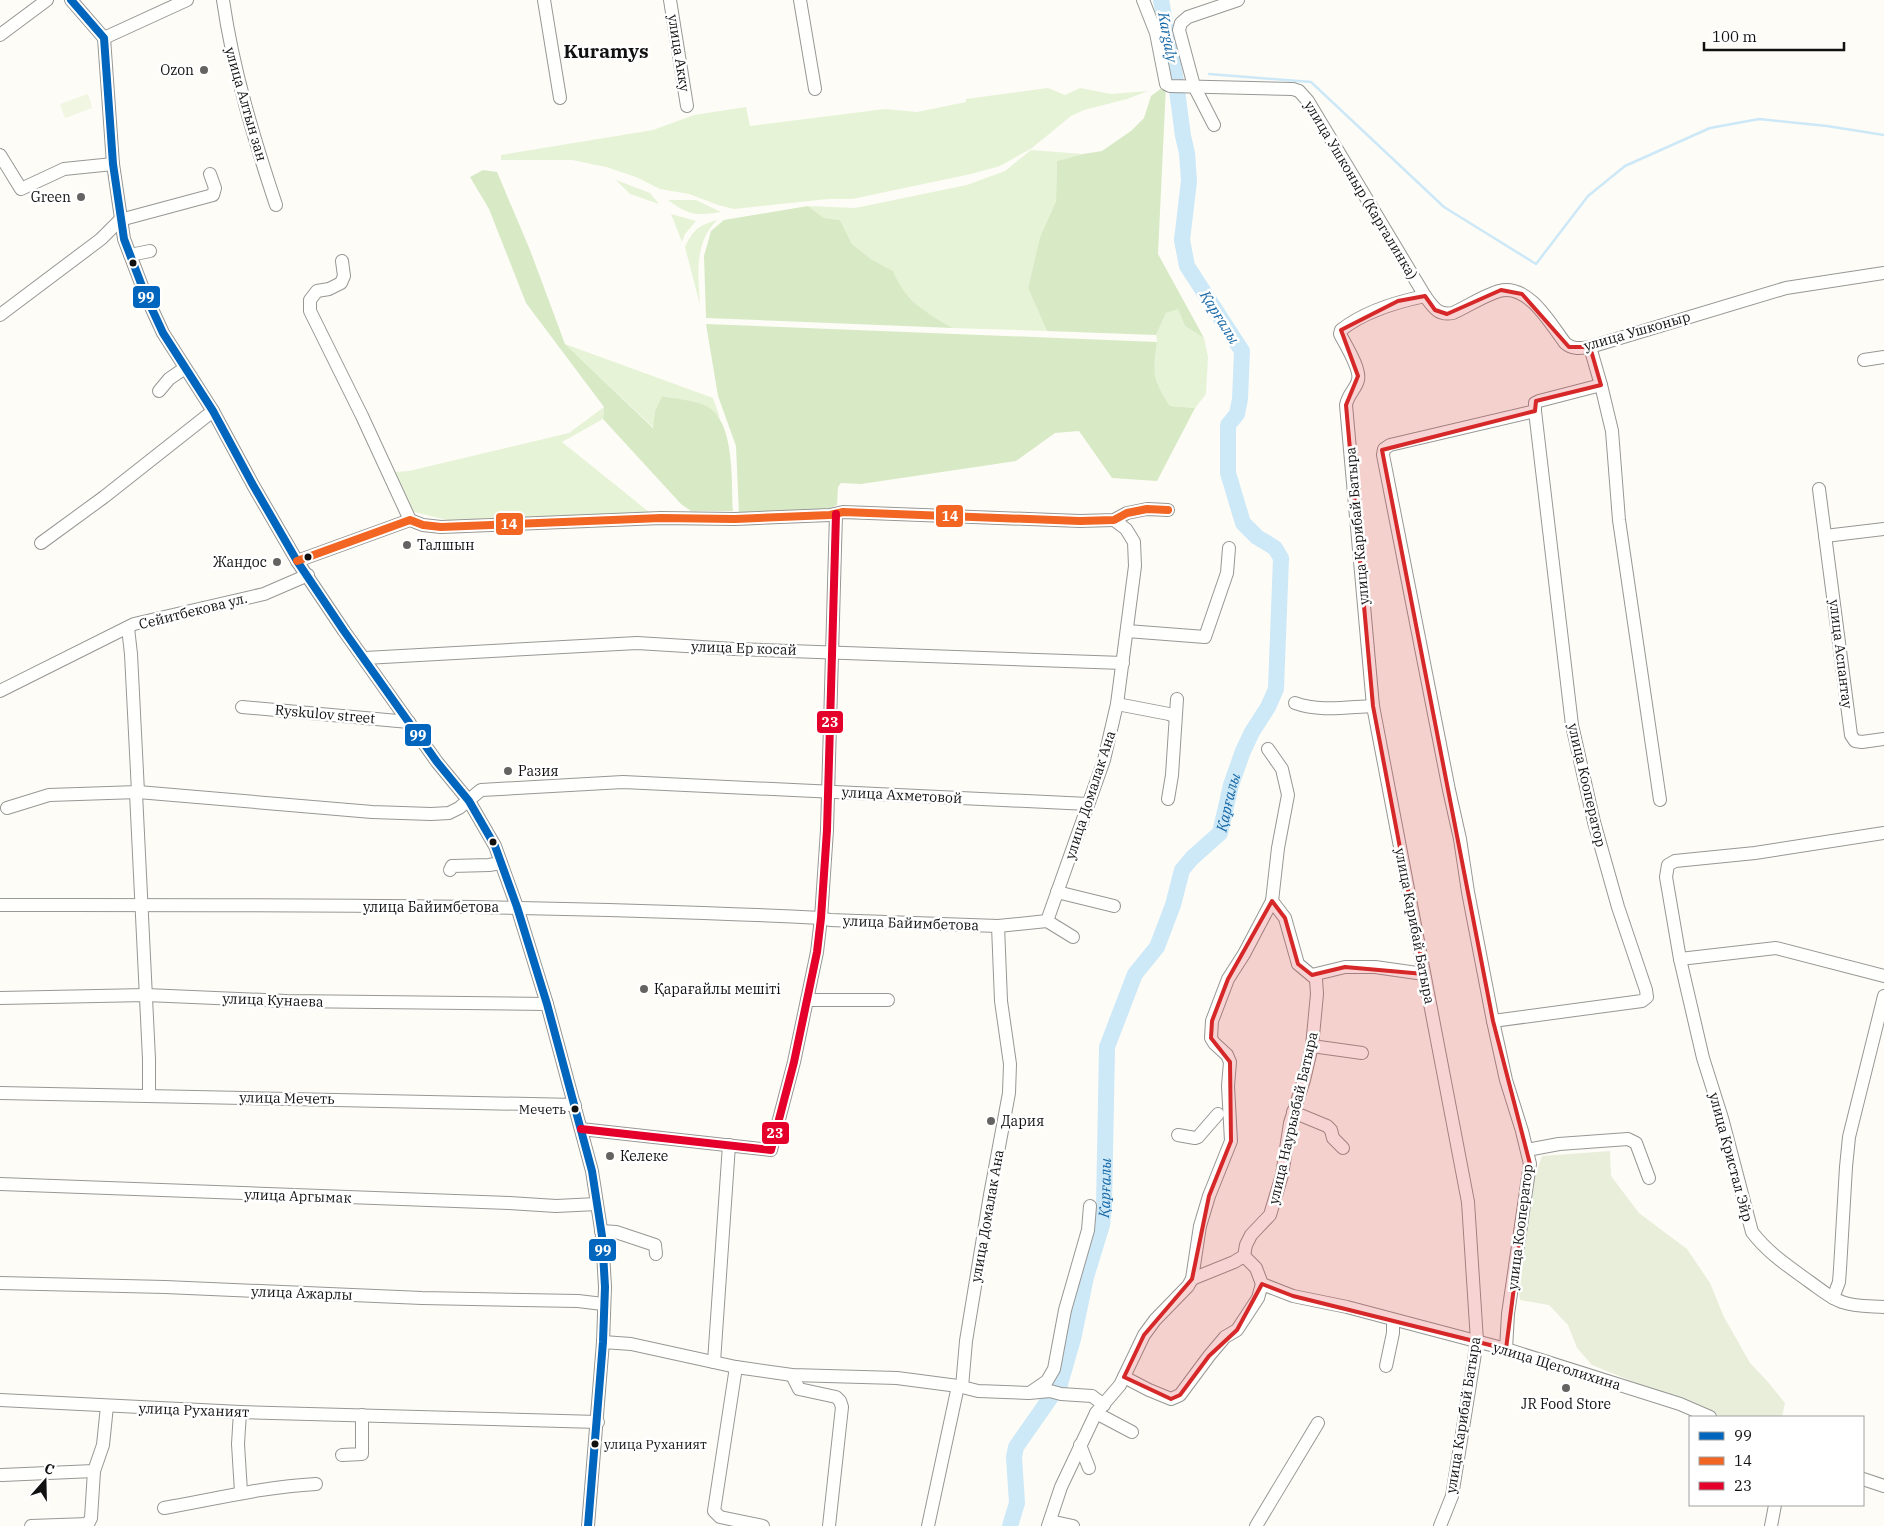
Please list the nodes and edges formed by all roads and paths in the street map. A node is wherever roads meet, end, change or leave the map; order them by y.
1 (47, 0) edge
2 (71, 0) edge
3 (187, 0) edge
4 (223, 0) edge
5 (544, 0) edge
6 (670, 0) edge
7 (800, 0) edge
8 (1143, 0) edge
9 (1238, 0) edge
10 (0, 35) edge
11 (104, 38) junction
12 (1182, 86) junction
13 (815, 89) dead end
14 (560, 98) dead end
15 (687, 106) dead end
16 (1214, 125) dead end
17 (0, 155) edge
18 (113, 164) junction
19 (210, 174) dead end
20 (276, 205) dead end
21 (120, 220) junction
22 (150, 251) dead end
23 (130, 255) junction
24 (342, 261) dead end
25 (1884, 273) edge
26 (1425, 296) junction
27 (0, 315) edge
28 (1590, 347) junction
29 (1884, 356) edge
30 (1864, 360) dead end
31 (185, 368) junction
32 (1602, 385) junction
33 (159, 391) dead end
34 (213, 411) junction
35 (1535, 411) junction
36 (1819, 488) dead end
37 (1168, 510) dead end
38 (836, 514) junction
39 (410, 520) junction
40 (1114, 520) junction
41 (1884, 529) edge
42 (1825, 536) junction
43 (41, 543) dead end
44 (1229, 548) dead end
45 (298, 561) junction
46 (308, 575) junction
47 (128, 628) junction
48 (1127, 631) junction
49 (833, 652) junction
50 (365, 658) junction
51 (1123, 663) junction
52 (0, 691) edge
53 (1177, 700) dead end
54 (1295, 702) dead end
55 (1117, 704) junction
56 (1372, 706) junction
57 (242, 707) dead end
58 (1175, 718) junction
59 (409, 722) junction
60 (1884, 739) edge
61 (1268, 749) dead end
62 (828, 791) junction
63 (137, 792) junction
64 (1168, 799) dead end
65 (1660, 800) dead end
66 (469, 801) junction
67 (1088, 804) junction
68 (7, 808) dead end
69 (1884, 833) edge
70 (502, 862) junction
71 (450, 870) dead end
72 (1057, 892) junction
73 (1272, 901) junction
74 (0, 905) edge
75 (142, 905) junction
76 (1114, 906) dead end
77 (517, 907) junction
78 (821, 918) junction
79 (1047, 921) junction
80 (998, 926) junction
81 (1073, 937) dead end
82 (1680, 959) junction
83 (1424, 974) junction
84 (1312, 975) junction
85 (1884, 976) edge
86 (146, 996) junction
87 (1884, 996) edge
88 (0, 998) edge
89 (807, 1000) junction
90 (888, 1000) dead end
91 (547, 1004) junction
92 (1493, 1021) junction
93 (1312, 1046) junction
94 (1362, 1053) dead end
95 (0, 1093) edge
96 (149, 1095) junction
97 (575, 1105) junction
98 (1294, 1112) junction
99 (1220, 1114) junction
100 (581, 1129) junction
101 (1178, 1135) dead end
102 (729, 1145) junction
103 (1343, 1148) dead end
104 (1526, 1150) junction
105 (1650, 1178) dead end
106 (0, 1184) edge
107 (597, 1204) junction
108 (1090, 1206) dead end
109 (601, 1231) junction
110 (656, 1254) dead end
111 (1244, 1256) junction
112 (1192, 1280) junction
113 (0, 1283) edge
114 (1262, 1284) junction
115 (1833, 1298) junction
116 (603, 1304) junction
117 (1884, 1307) edge
118 (1393, 1320) junction
119 (1477, 1341) junction
120 (603, 1342) junction
121 (1506, 1349) junction
122 (714, 1362) junction
123 (1386, 1366) dead end
124 (736, 1367) junction
125 (792, 1374) junction
126 (1124, 1377) junction
127 (960, 1386) junction
128 (1029, 1393) junction
129 (0, 1400) edge
130 (106, 1406) junction
131 (1100, 1409) junction
132 (240, 1412) junction
133 (362, 1415) junction
134 (1708, 1416) edge
135 (598, 1422) junction
136 (1318, 1424) dead end
137 (1132, 1432) dead end
138 (1080, 1445) junction
139 (342, 1455) dead end
140 (1088, 1468) dead end
141 (94, 1471) junction
142 (2, 1475) dead end
143 (1864, 1478) edge
144 (316, 1484) dead end
145 (1884, 1486) edge
146 (241, 1492) junction
147 (1775, 1506) edge
148 (164, 1508) dead end
149 (1049, 1523) edge
150 (88, 1525) edge
151 (31, 1526) edge
152 (588, 1526) edge
153 (763, 1526) edge
154 (828, 1526) edge
155 (928, 1526) edge
156 (1074, 1526) edge
157 (1256, 1526) edge
158 (1440, 1526) edge
159 (1771, 1526) edge

1 - 10 street
2 - 11 street
3 - 11 street
4 - 20 street, улица Алтын зан
5 - 14 street
6 - 15 street, улица Акку
7 - 13 street
8 - 12 street
9 - 12 street
11 - 18 street
12 - 16 street
12 - 26 street, улица Ушконыр (Каргалинка)
17 - 18 street
18 - 21 street
19 - 21 street
21 - 23 street
21 - 27 street
22 - 23 street
23 - 31 street
24 - 39 street
25 - 28 street, улица Ушконыр
26 - 28 street, улица Ушконыр
26 - 56 street, улица Карибай Батыра
28 - 32 street
29 - 30 street
31 - 33 street
31 - 34 street
32 - 35 street, улица Кооператор
32 - 65 street
34 - 43 street
34 - 45 street
35 - 92 street, улица Кооператор
35 - 92 street, улица Кооператор
36 - 42 street, улица Аспантау
37 - 40 street
38 - 39 street
38 - 40 street
38 - 49 street
39 - 45 street
40 - 48 street, улица Домалак Ана
41 - 42 street
42 - 60 street, улица Аспантау
44 - 48 street
45 - 46 street
46 - 47 street, Сейитбекова ул.
46 - 50 street
47 - 52 street, Сейитбекова ул.
47 - 63 street
48 - 51 street, улица Домалак Ана
49 - 50 street, улица Ер косай
49 - 51 street, улица Ер косай
49 - 62 street
50 - 59 street
51 - 55 street, улица Домалак Ана
53 - 58 street
54 - 56 street
55 - 58 street
55 - 67 street, улица Домалак Ана
56 - 83 street, улица Карибай Батыра
57 - 59 street, Ryskulov street
58 - 64 street
59 - 66 street
61 - 73 street
62 - 66 street, улица Ахметовой
62 - 67 street, улица Ахметовой
62 - 78 street
63 - 66 street, улица Ахметовой
63 - 68 street, улица Ахметовой
63 - 75 street
66 - 70 street
67 - 72 street, улица Домалак Ана
69 - 82 street, улица Кристал Эйр
70 - 71 street
70 - 77 street
72 - 76 street
72 - 79 street, улица Домалак Ана
73 - 84 street
73 - 99 street
74 - 75 street, улица Байимбетова
75 - 77 street, улица Байимбетова
75 - 86 street
77 - 78 street, улица Байимбетова
77 - 91 street
78 - 80 street, улица Байимбетова
78 - 89 street
79 - 80 street, улица Байимбетова
79 - 81 street
80 - 127 street, улица Домалак Ана
82 - 85 street
82 - 115 street, улица Кристал Эйр
83 - 84 street
83 - 119 street, улица Карибай Батыра
84 - 93 street, улица Наурызбай Батыра
86 - 88 street, улица Кунаева
86 - 91 street, улица Кунаева
86 - 96 street
87 - 115 street
89 - 90 street
89 - 102 street
91 - 97 street
92 - 104 street, улица Кооператор
93 - 94 street
93 - 98 street, улица Наурызбай Батыра
95 - 96 street, улица Мечеть
96 - 97 street, улица Мечеть
97 - 100 street
98 - 103 street
98 - 111 street, улица Наурызбай Батыра
99 - 101 street
99 - 112 street
100 - 102 street
100 - 107 street
102 - 122 street
104 - 105 street
104 - 121 street, улица Кооператор
106 - 107 street, улица Аргымак
107 - 109 street
108 - 128 street
109 - 110 street
109 - 116 street
111 - 112 street
111 - 114 street
112 - 126 street
113 - 116 street, улица Ажарлы
114 - 118 street, улица Щеголихина
114 - 126 street
115 - 117 street, улица Кристал Эйр
116 - 120 street
118 - 119 street, улица Щеголихина
118 - 123 street
119 - 121 street, улица Щеголихина
119 - 158 street, улица Карибай Батыра
120 - 122 street
120 - 135 street
121 - 134 street, улица Щеголихина
122 - 124 street
124 - 125 street
124 - 153 street
125 - 127 street
125 - 154 street
126 - 131 street
127 - 128 street
127 - 155 street, улица Домалак Ана
128 - 131 street
129 - 130 street, улица Руханият
130 - 132 street, улица Руханият
130 - 141 street
131 - 137 street
131 - 138 street
132 - 133 street, улица Руханият
132 - 146 street
133 - 135 street, улица Руханият
133 - 139 street
135 - 152 street
136 - 157 street
138 - 140 street
138 - 149 street
141 - 142 street
141 - 150 street
143 - 145 street
144 - 146 street
146 - 148 street
147 - 159 street
149 - 156 street
150 - 151 street

